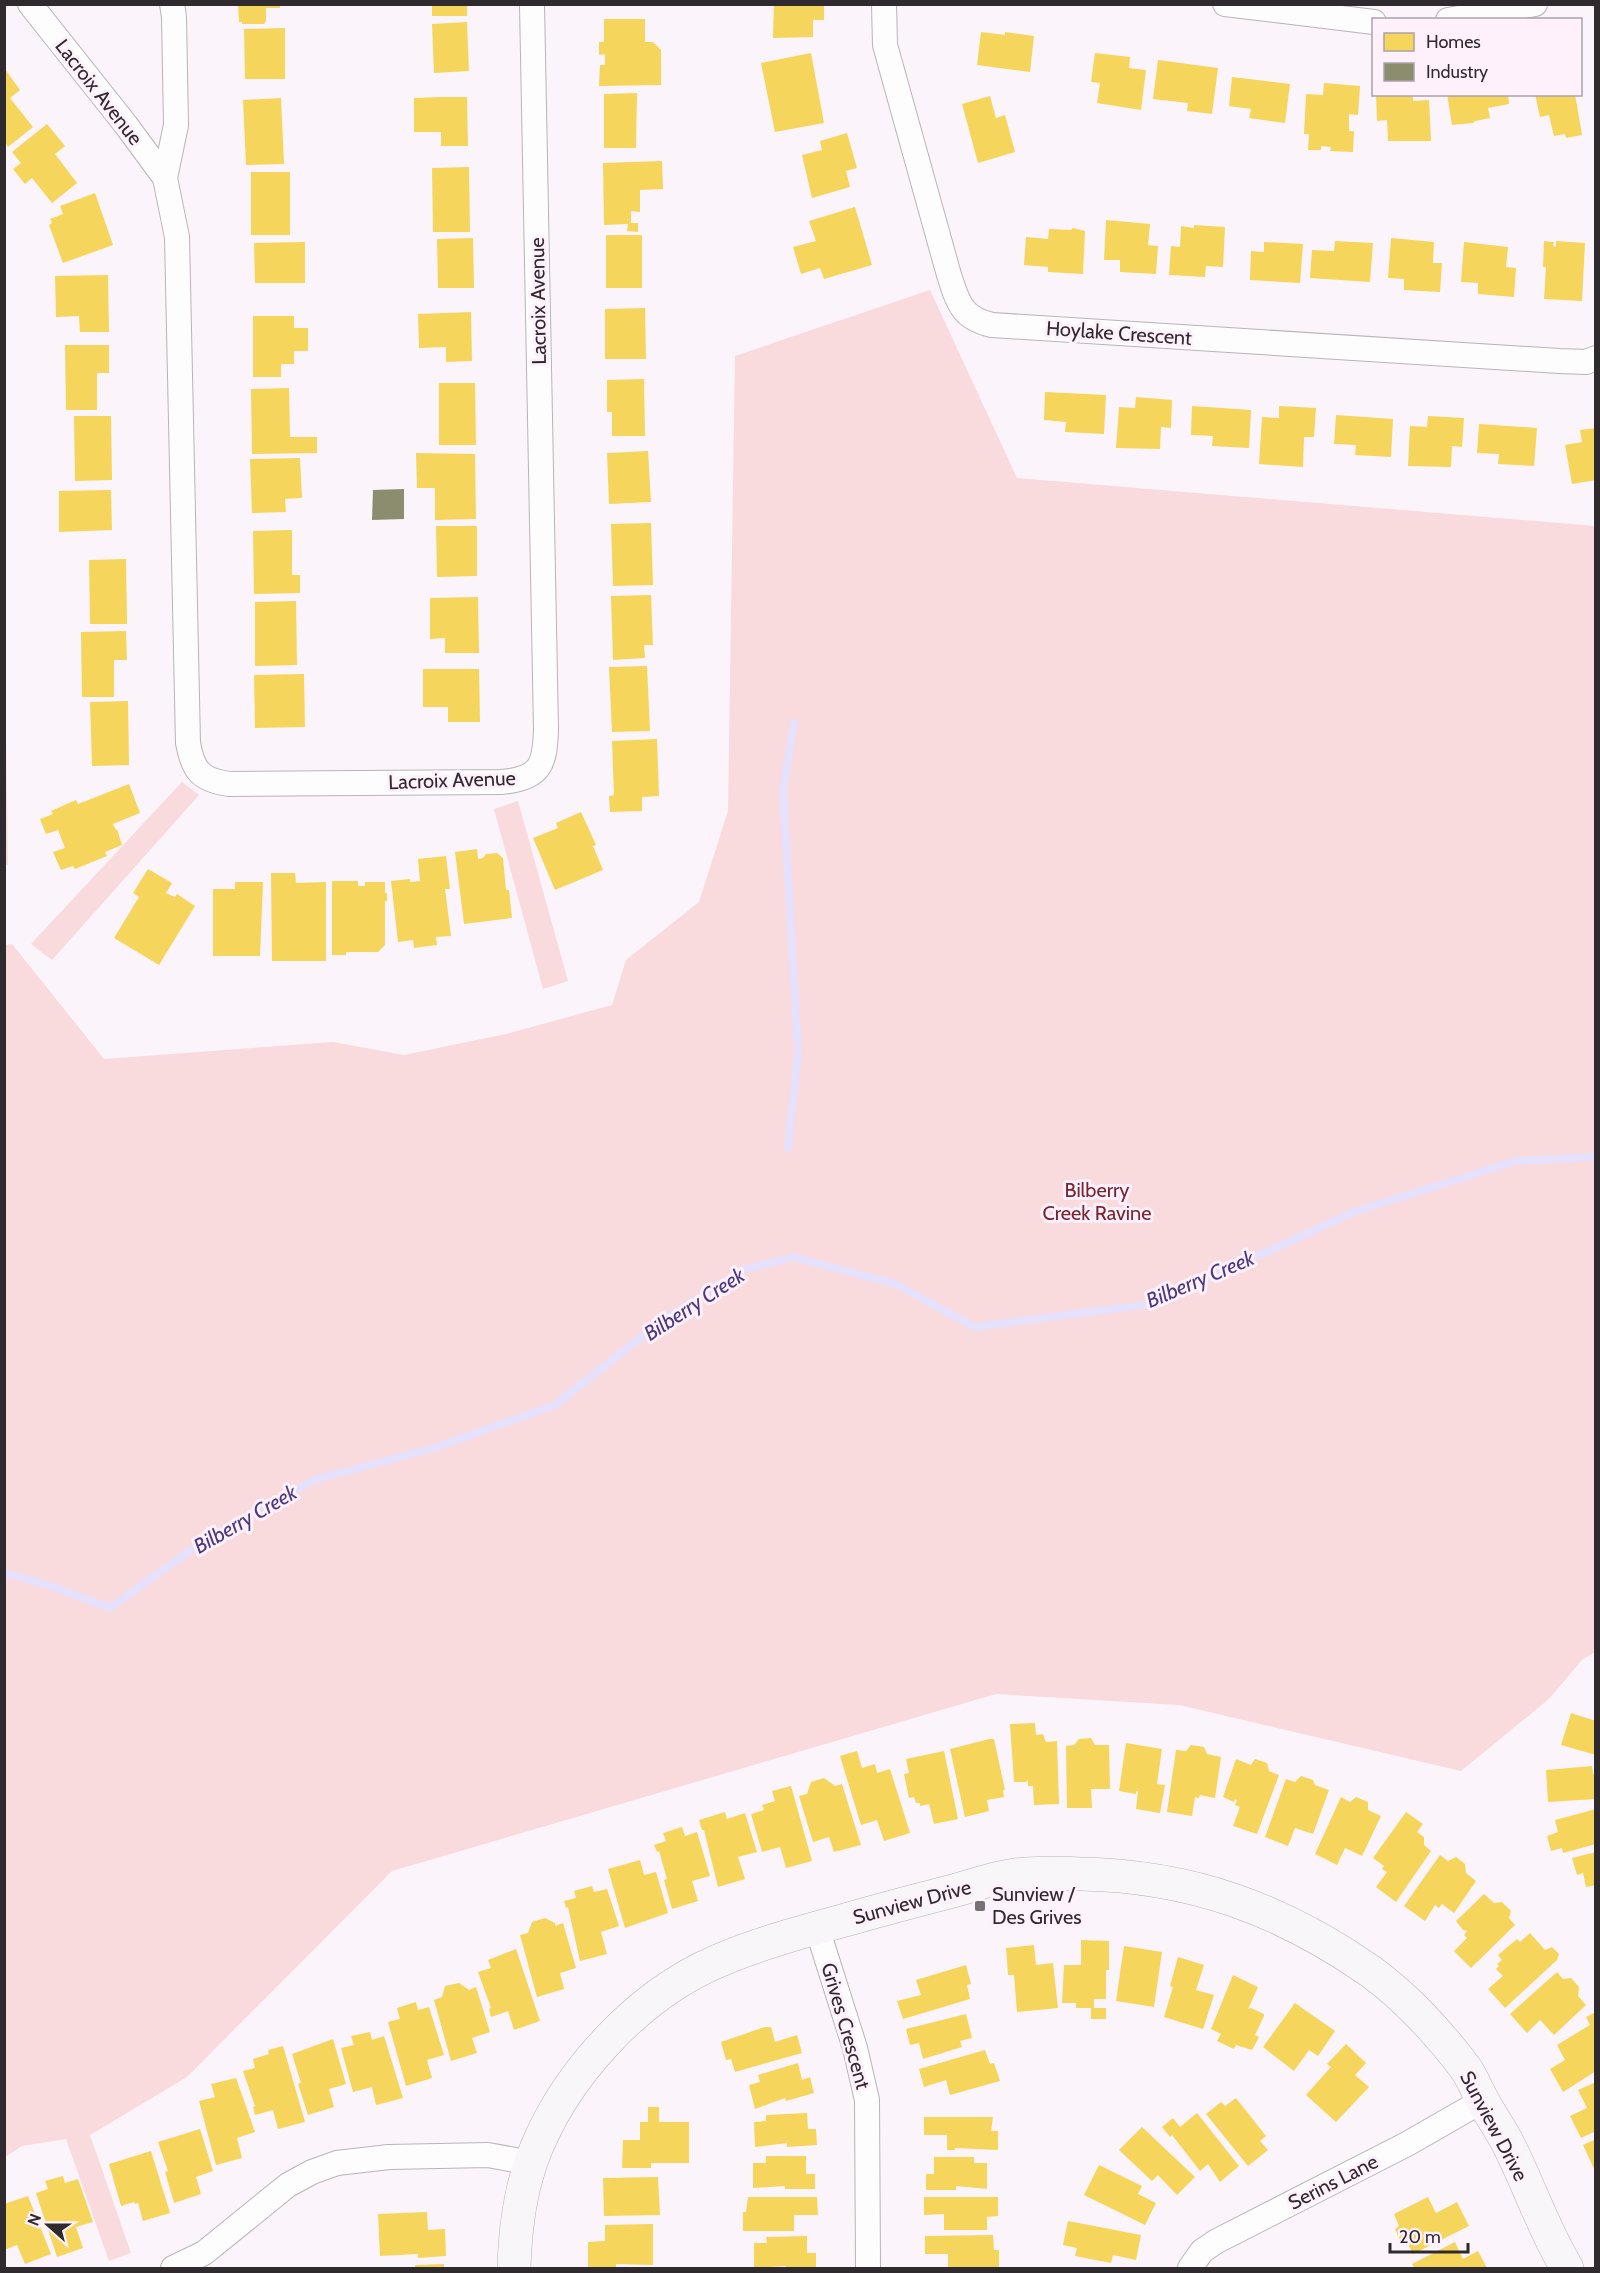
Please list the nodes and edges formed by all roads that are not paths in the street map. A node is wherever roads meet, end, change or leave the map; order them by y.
1 (172, 4) edge
2 (532, 4) edge
3 (884, 4) edge
4 (1225, 4) edge
5 (1535, 4) edge
6 (33, 5) edge
7 (1459, 18) edge
8 (1372, 22) edge
9 (165, 178) junction
10 (1596, 358) edge
11 (817, 1928) junction
12 (1482, 2101) junction
13 (531, 2163) junction
14 (173, 2268) edge
15 (514, 2268) edge
16 (868, 2268) edge
17 (1190, 2268) edge
18 (1567, 2268) edge

1 - 9 street, Lacroix Avenue
2 - 9 street, Lacroix Avenue
3 - 10 street, Hoylake Crescent
4 - 8 street
5 - 7 street
6 - 9 street, Lacroix Avenue
11 - 12 street, Sunview Drive
11 - 13 street, Sunview Drive
11 - 16 street, Grives Crescent
12 - 17 street, Serins Lane
12 - 18 street, Sunview Drive
13 - 14 street
13 - 15 street, Sunview Drive

